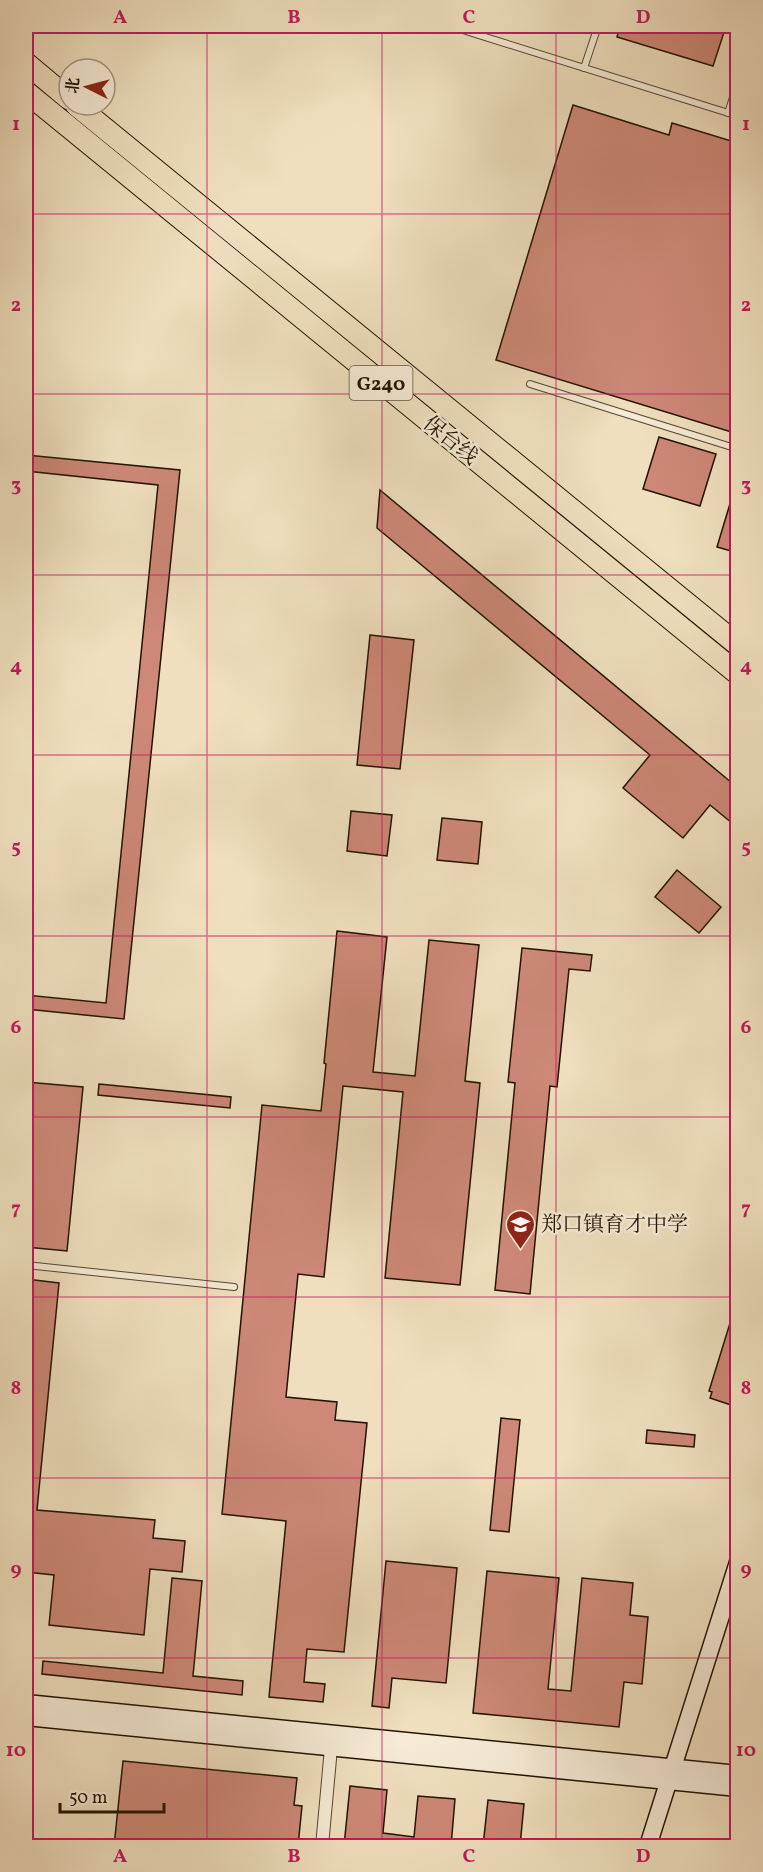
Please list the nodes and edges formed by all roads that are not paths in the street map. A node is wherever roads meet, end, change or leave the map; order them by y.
1 (450, 26) edge
2 (598, 26) edge
3 (26, 63) edge
4 (584, 68) junction
5 (738, 82) edge
6 (57, 89) edge
7 (26, 92) edge
8 (728, 113) junction
9 (738, 116) edge
10 (91, 117) edge
11 (530, 384) dead end
12 (738, 449) edge
13 (738, 645) edge
14 (738, 674) edge
15 (26, 1265) edge
16 (234, 1287) dead end
17 (738, 1562) edge
18 (26, 1703) edge
19 (26, 1717) edge
20 (332, 1748) junction
21 (738, 1774) edge
22 (671, 1775) junction
23 (738, 1788) edge
24 (322, 1846) edge
25 (648, 1846) edge

1 - 4 lane
2 - 4 lane
3 - 6 highway
4 - 8 lane
5 - 8 lane
7 - 14 highway, 保台线 / G240
8 - 9 lane
10 - 13 highway, 保台线 / G240
11 - 12 lane
15 - 16 lane
17 - 22 street
18 - 22 street
19 - 20 street
20 - 22 street
20 - 24 street
21 - 22 street
22 - 23 street
22 - 25 street

